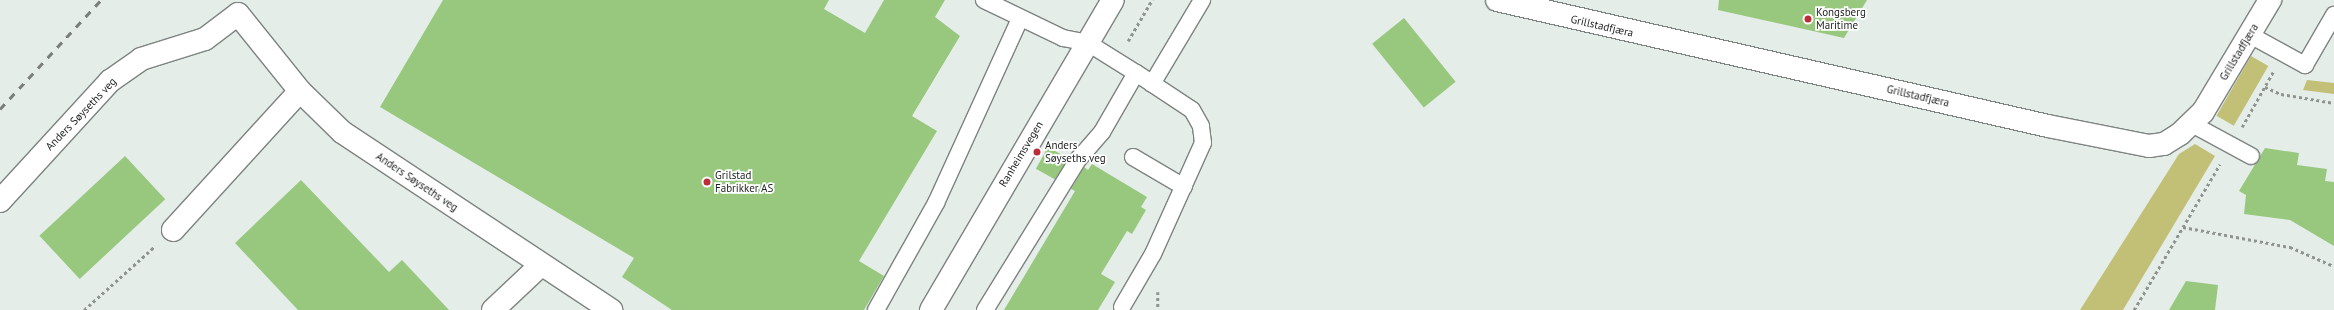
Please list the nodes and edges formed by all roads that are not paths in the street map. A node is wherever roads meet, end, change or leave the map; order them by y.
1 (984, 0) edge
2 (1114, 0) edge
3 (1202, 0) edge
4 (1498, 0) edge
5 (2270, 0) edge
6 (233, 7) edge
7 (2334, 15) edge
8 (1020, 18) junction
9 (2250, 35) junction
10 (1088, 43) junction
11 (1136, 73) junction
12 (1152, 84) junction
13 (300, 91) junction
14 (2192, 124) junction
15 (2251, 156) dead end
16 (1133, 157) dead end
17 (1184, 187) junction
18 (0, 201) edge
19 (173, 230) road end
20 (541, 265) junction
21 (1122, 307) dead end
22 (493, 310) edge
23 (611, 310) edge
24 (876, 310) edge
25 (931, 310) edge
26 (985, 310) edge

1 - 8 lane
2 - 10 street, Ranheimsvegen
3 - 12 lane
4 - 14 street, Grillstadfjæra
5 - 9 street, Grillstadfjæra
6 - 13 street, Anders Søyseths veg
6 - 18 street, Anders Søyseths veg
7 - 9 lane
8 - 10 lane
8 - 24 lane
9 - 14 street, Grillstadfjæra
10 - 11 lane
10 - 25 street, Ranheimsvegen
11 - 12 lane
11 - 26 lane
12 - 17 lane
13 - 19 street
13 - 20 street, Anders Søyseths veg
14 - 15 lane
16 - 17 lane
17 - 21 lane
20 - 22 street
20 - 23 street, Anders Søyseths veg

